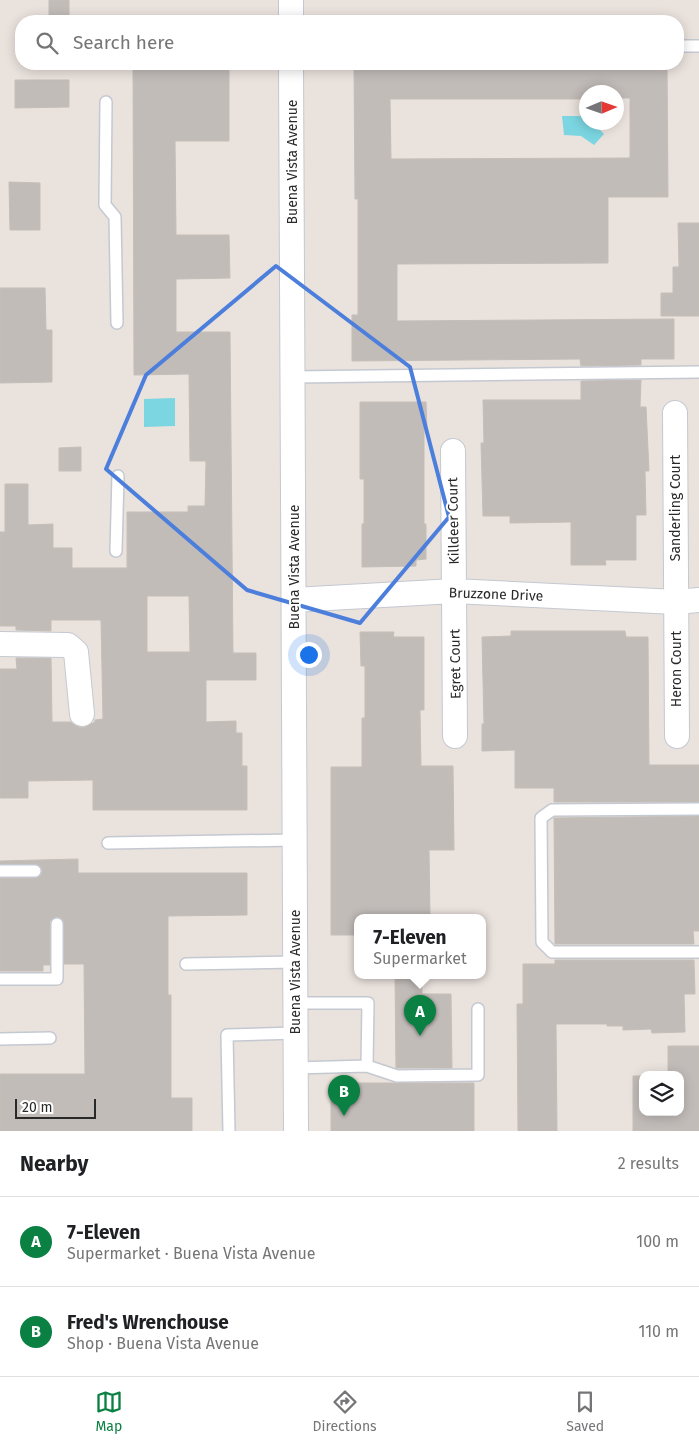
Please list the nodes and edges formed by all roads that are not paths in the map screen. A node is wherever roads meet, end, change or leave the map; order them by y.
1 (291, 0) edge
2 (291, 15) edge
3 (684, 46) edge
4 (699, 46) edge
5 (291, 70) edge
6 (106, 102) dead end
7 (117, 324) dead end
8 (699, 372) edge
9 (292, 377) junction
10 (675, 413) dead end
11 (453, 451) dead end
12 (118, 476) dead end
13 (116, 551) dead end
14 (454, 591) junction
15 (294, 600) junction
16 (699, 600) edge
17 (676, 602) junction
18 (0, 644) edge
19 (82, 714) dead end
20 (455, 736) dead end
21 (677, 736) dead end
22 (699, 809) edge
23 (294, 840) junction
24 (108, 843) dead end
25 (0, 871) edge
26 (35, 871) dead end
27 (58, 924) dead end
28 (699, 952) edge
29 (295, 962) junction
30 (186, 964) dead end
31 (0, 980) edge
32 (295, 1003) junction
33 (478, 1009) dead end
34 (295, 1033) junction
35 (50, 1038) dead end
36 (0, 1039) edge
37 (368, 1066) junction
38 (295, 1068) junction
39 (230, 1131) edge
40 (296, 1131) edge

1 - 2 street
3 - 4 lane
5 - 9 street, Buena Vista Avenue
6 - 7 lane
8 - 9 lane
9 - 15 street, Buena Vista Avenue
10 - 17 street, Sanderling Court
11 - 14 street, Killdeer Court
12 - 13 lane
14 - 15 street, Bruzzone Drive
14 - 17 street, Bruzzone Drive
14 - 20 street, Egret Court
15 - 23 street, Buena Vista Avenue
16 - 17 street, Bruzzone Drive
17 - 21 street, Heron Court
18 - 19 street
22 - 28 lane
23 - 24 lane
23 - 29 street, Buena Vista Avenue
25 - 26 lane
27 - 31 lane
29 - 30 lane
29 - 32 street, Buena Vista Avenue
32 - 34 street, Buena Vista Avenue
32 - 37 lane
33 - 37 lane
34 - 38 street, Buena Vista Avenue
34 - 39 lane
35 - 36 lane
37 - 38 lane
38 - 40 street, Buena Vista Avenue

